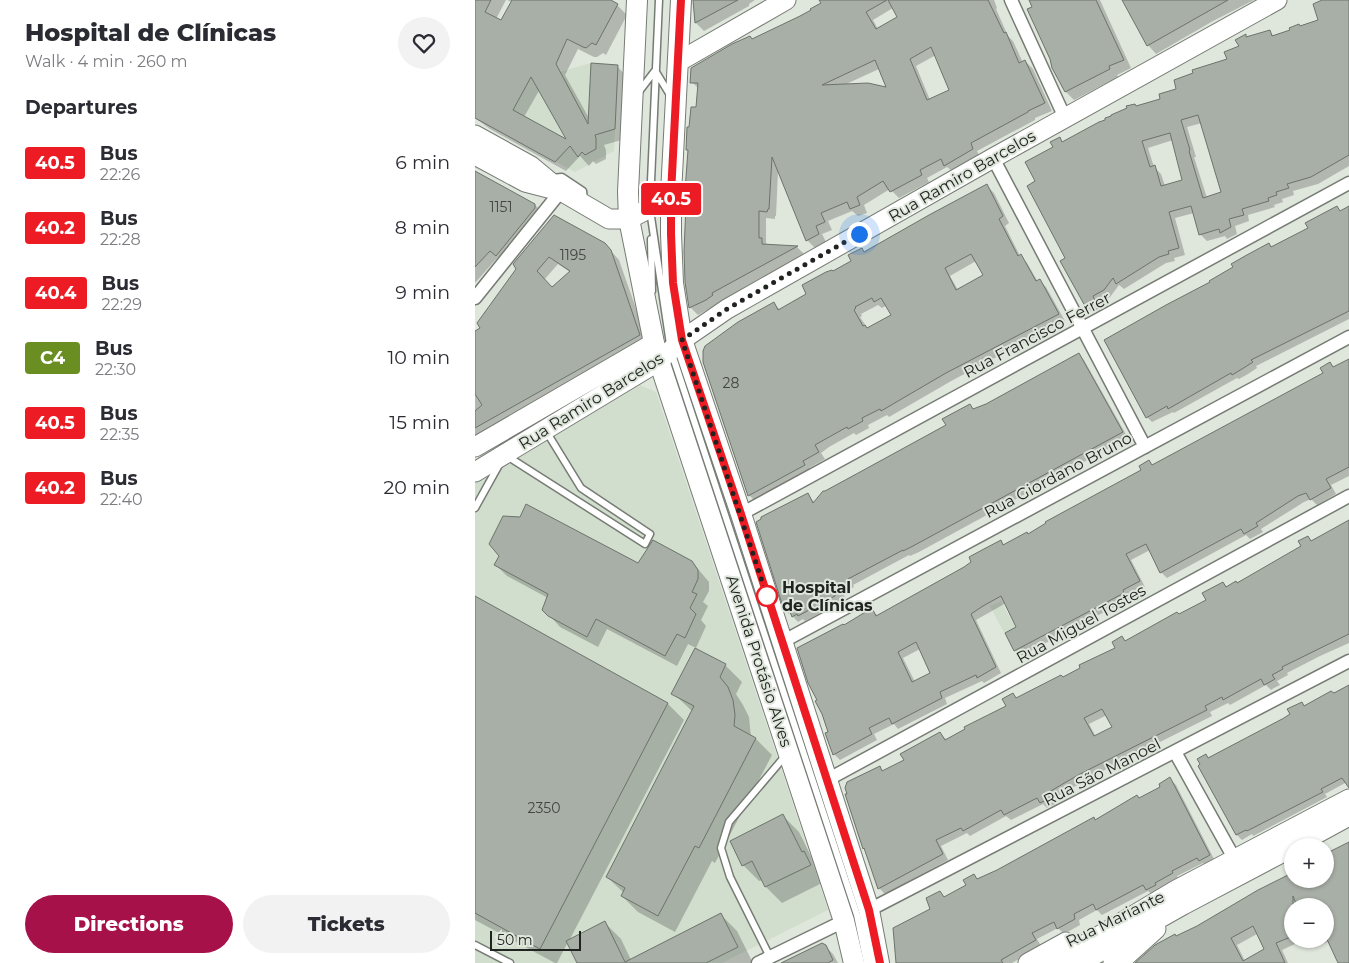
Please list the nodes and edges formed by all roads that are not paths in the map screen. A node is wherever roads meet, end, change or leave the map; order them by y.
1 (637, 0) edge
2 (659, 0) edge
3 (681, 0) edge
4 (786, 0) edge
5 (1011, 0) edge
6 (1277, 0) edge
7 (678, 62) junction
8 (655, 71) junction
9 (633, 100) junction
10 (676, 104) junction
11 (1065, 118) junction
12 (475, 135) edge
13 (475, 155) edge
14 (993, 158) junction
15 (1349, 183) edge
16 (554, 185) junction
17 (671, 194) junction
18 (650, 208) junction
19 (629, 219) junction
20 (475, 298) edge
21 (1083, 329) junction
22 (1349, 336) edge
23 (666, 349) junction
24 (546, 430) junction
25 (475, 447) edge
26 (1145, 447) junction
27 (505, 455) junction
28 (475, 472) edge
29 (1349, 496) edge
30 (475, 508) edge
31 (741, 514) junction
32 (714, 525) junction
33 (737, 548) junction
34 (782, 642) junction
35 (1349, 661) edge
36 (789, 752) junction
37 (1175, 752) junction
38 (827, 780) junction
39 (1349, 799) edge
40 (1349, 816) edge
41 (825, 818) junction
42 (1309, 838) edge
43 (1284, 851) edge
44 (1234, 858) junction
45 (1179, 897) junction
46 (869, 910) junction
47 (844, 920) junction
48 (475, 945) edge
49 (770, 957) junction
50 (510, 963) edge
51 (758, 963) edge
52 (854, 963) edge
53 (867, 963) edge
54 (879, 963) edge
55 (1027, 963) edge
56 (1054, 963) edge
57 (1080, 963) edge
58 (1113, 963) edge

1 - 9 main road
2 - 8 lane
3 - 7 main road
4 - 7 main road
5 - 11 street
6 - 11 main road, Rua Ramiro Barcelos
7 - 10 main road
8 - 9 lane
8 - 10 lane
8 - 18 lane
9 - 19 main road
10 - 17 main road
11 - 14 main road, Rua Ramiro Barcelos
12 - 16 main road
13 - 16 main road
14 - 21 street
14 - 23 main road, Rua Ramiro Barcelos
15 - 21 street, Rua Francisco Ferrer
16 - 19 main road
16 - 20 street
17 - 18 main road
17 - 23 main road
18 - 19 main road
18 - 23 lane
18 - 23 lane
18 - 23 lane
19 - 23 main road
21 - 26 street
21 - 31 street, Rua Francisco Ferrer
22 - 26 street, Rua Giordano Bruno
23 - 24 main road, Rua Ramiro Barcelos
23 - 25 main road, Rua Ramiro Barcelos
23 - 31 main road, Avenida Protásio Alves
23 - 32 main road, Avenida Protásio Alves
23 - 33 lane
24 - 27 main road, Rua Ramiro Barcelos
24 - 27 lane
26 - 34 street, Rua Giordano Bruno
27 - 28 main road, Rua Ramiro Barcelos
27 - 30 lane
29 - 38 street, Rua Miguel Tostes
31 - 33 lane
31 - 34 main road, Avenida Protásio Alves
32 - 33 lane
32 - 36 main road, Avenida Protásio Alves
33 - 41 lane
34 - 38 main road, Avenida Protásio Alves
35 - 37 street, Rua São Manoel
36 - 47 main road, Avenida Protásio Alves
36 - 49 lane
37 - 44 street
37 - 46 street, Rua São Manoel
38 - 46 main road, Avenida Protásio Alves
39 - 44 main road, Rua Mariante
40 - 42 main road, Rua Mariante
41 - 46 lane
41 - 47 lane
41 - 53 lane
43 - 45 main road, Rua Mariante
44 - 45 main road, Rua Mariante
45 - 55 main road, Rua Mariante
45 - 56 main road, Rua Mariante
45 - 57 main road, Rua Mariante
45 - 58 main road, Rua Mariante
46 - 54 main road, Avenida Protásio Alves
47 - 49 street
47 - 52 main road, Avenida Protásio Alves
48 - 50 lane
49 - 51 street

